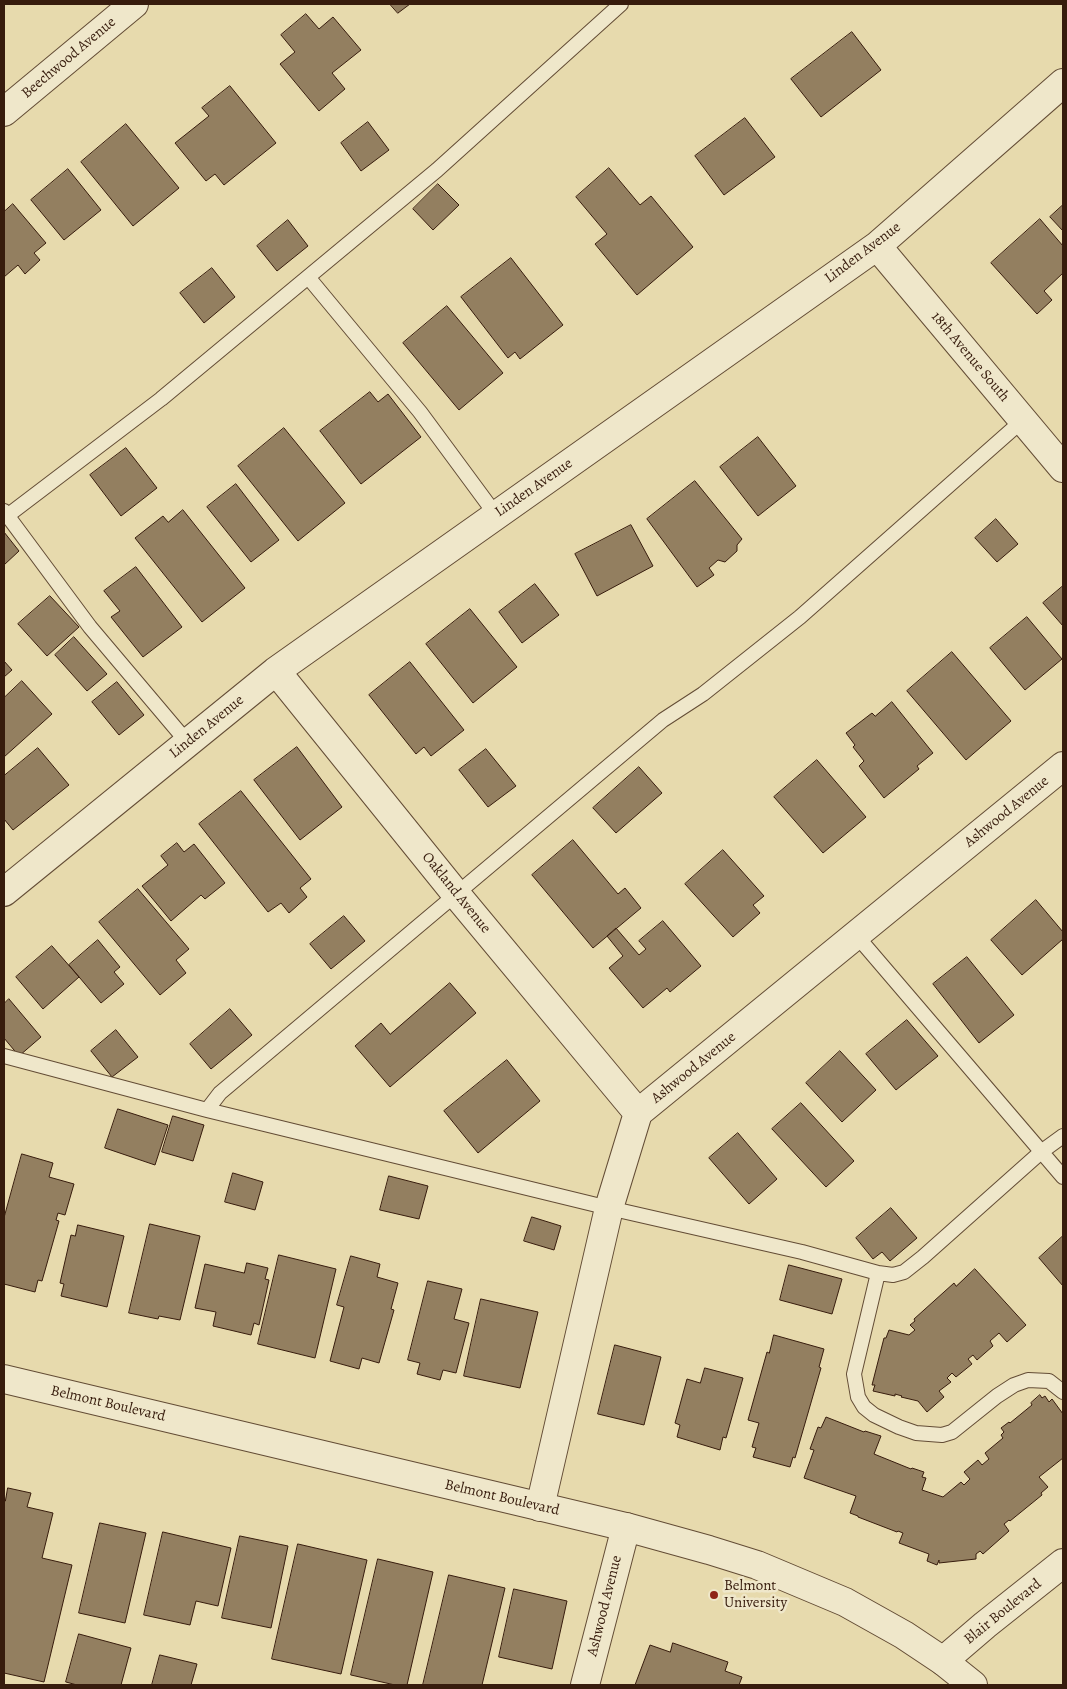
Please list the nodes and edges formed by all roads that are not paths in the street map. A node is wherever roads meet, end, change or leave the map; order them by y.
1 (134, 4) edge
2 (621, 4) edge
3 (1063, 83) edge
4 (4, 112) edge
5 (877, 246) junction
6 (308, 277) junction
7 (1023, 420) junction
8 (1061, 459) edge
9 (6, 513) edge
10 (496, 515) junction
11 (276, 671) junction
12 (188, 743) junction
13 (1063, 766) edge
14 (4, 892) edge
15 (456, 894) junction
16 (856, 935) junction
17 (4, 1056) edge
18 (207, 1110) junction
19 (638, 1114) junction
20 (1063, 1136) edge
21 (1042, 1152) junction
22 (1063, 1177) edge
23 (609, 1208) junction
24 (878, 1273) junction
25 (4, 1379) edge
26 (1063, 1392) edge
27 (540, 1507) junction
28 (626, 1527) junction
29 (1063, 1563) edge
30 (942, 1662) junction
31 (586, 1685) edge
32 (973, 1685) edge

1 - 4 street, Beechwood Avenue
2 - 6 lane
3 - 5 street, Linden Avenue
5 - 7 street, 18th Avenue South
5 - 10 street, Linden Avenue
6 - 9 lane
6 - 10 lane
7 - 8 street, 18th Avenue South
7 - 15 lane
9 - 12 lane
10 - 11 street, Linden Avenue
11 - 12 street, Linden Avenue
11 - 15 street, Oakland Avenue
12 - 14 street, Linden Avenue
13 - 16 street, Ashwood Avenue
15 - 18 lane
15 - 19 street, Oakland Avenue
16 - 19 street, Ashwood Avenue
16 - 21 lane
17 - 18 lane
18 - 23 lane
19 - 23 street, Ashwood Avenue
20 - 21 lane
21 - 22 lane
21 - 24 lane
23 - 24 lane
23 - 27 street, Ashwood Avenue
24 - 26 lane
25 - 27 street, Belmont Boulevard
27 - 28 street, Belmont Boulevard
28 - 30 street, Belmont Boulevard
28 - 31 street, Ashwood Avenue
29 - 30 street, Blair Boulevard
30 - 32 street, Belmont Boulevard

